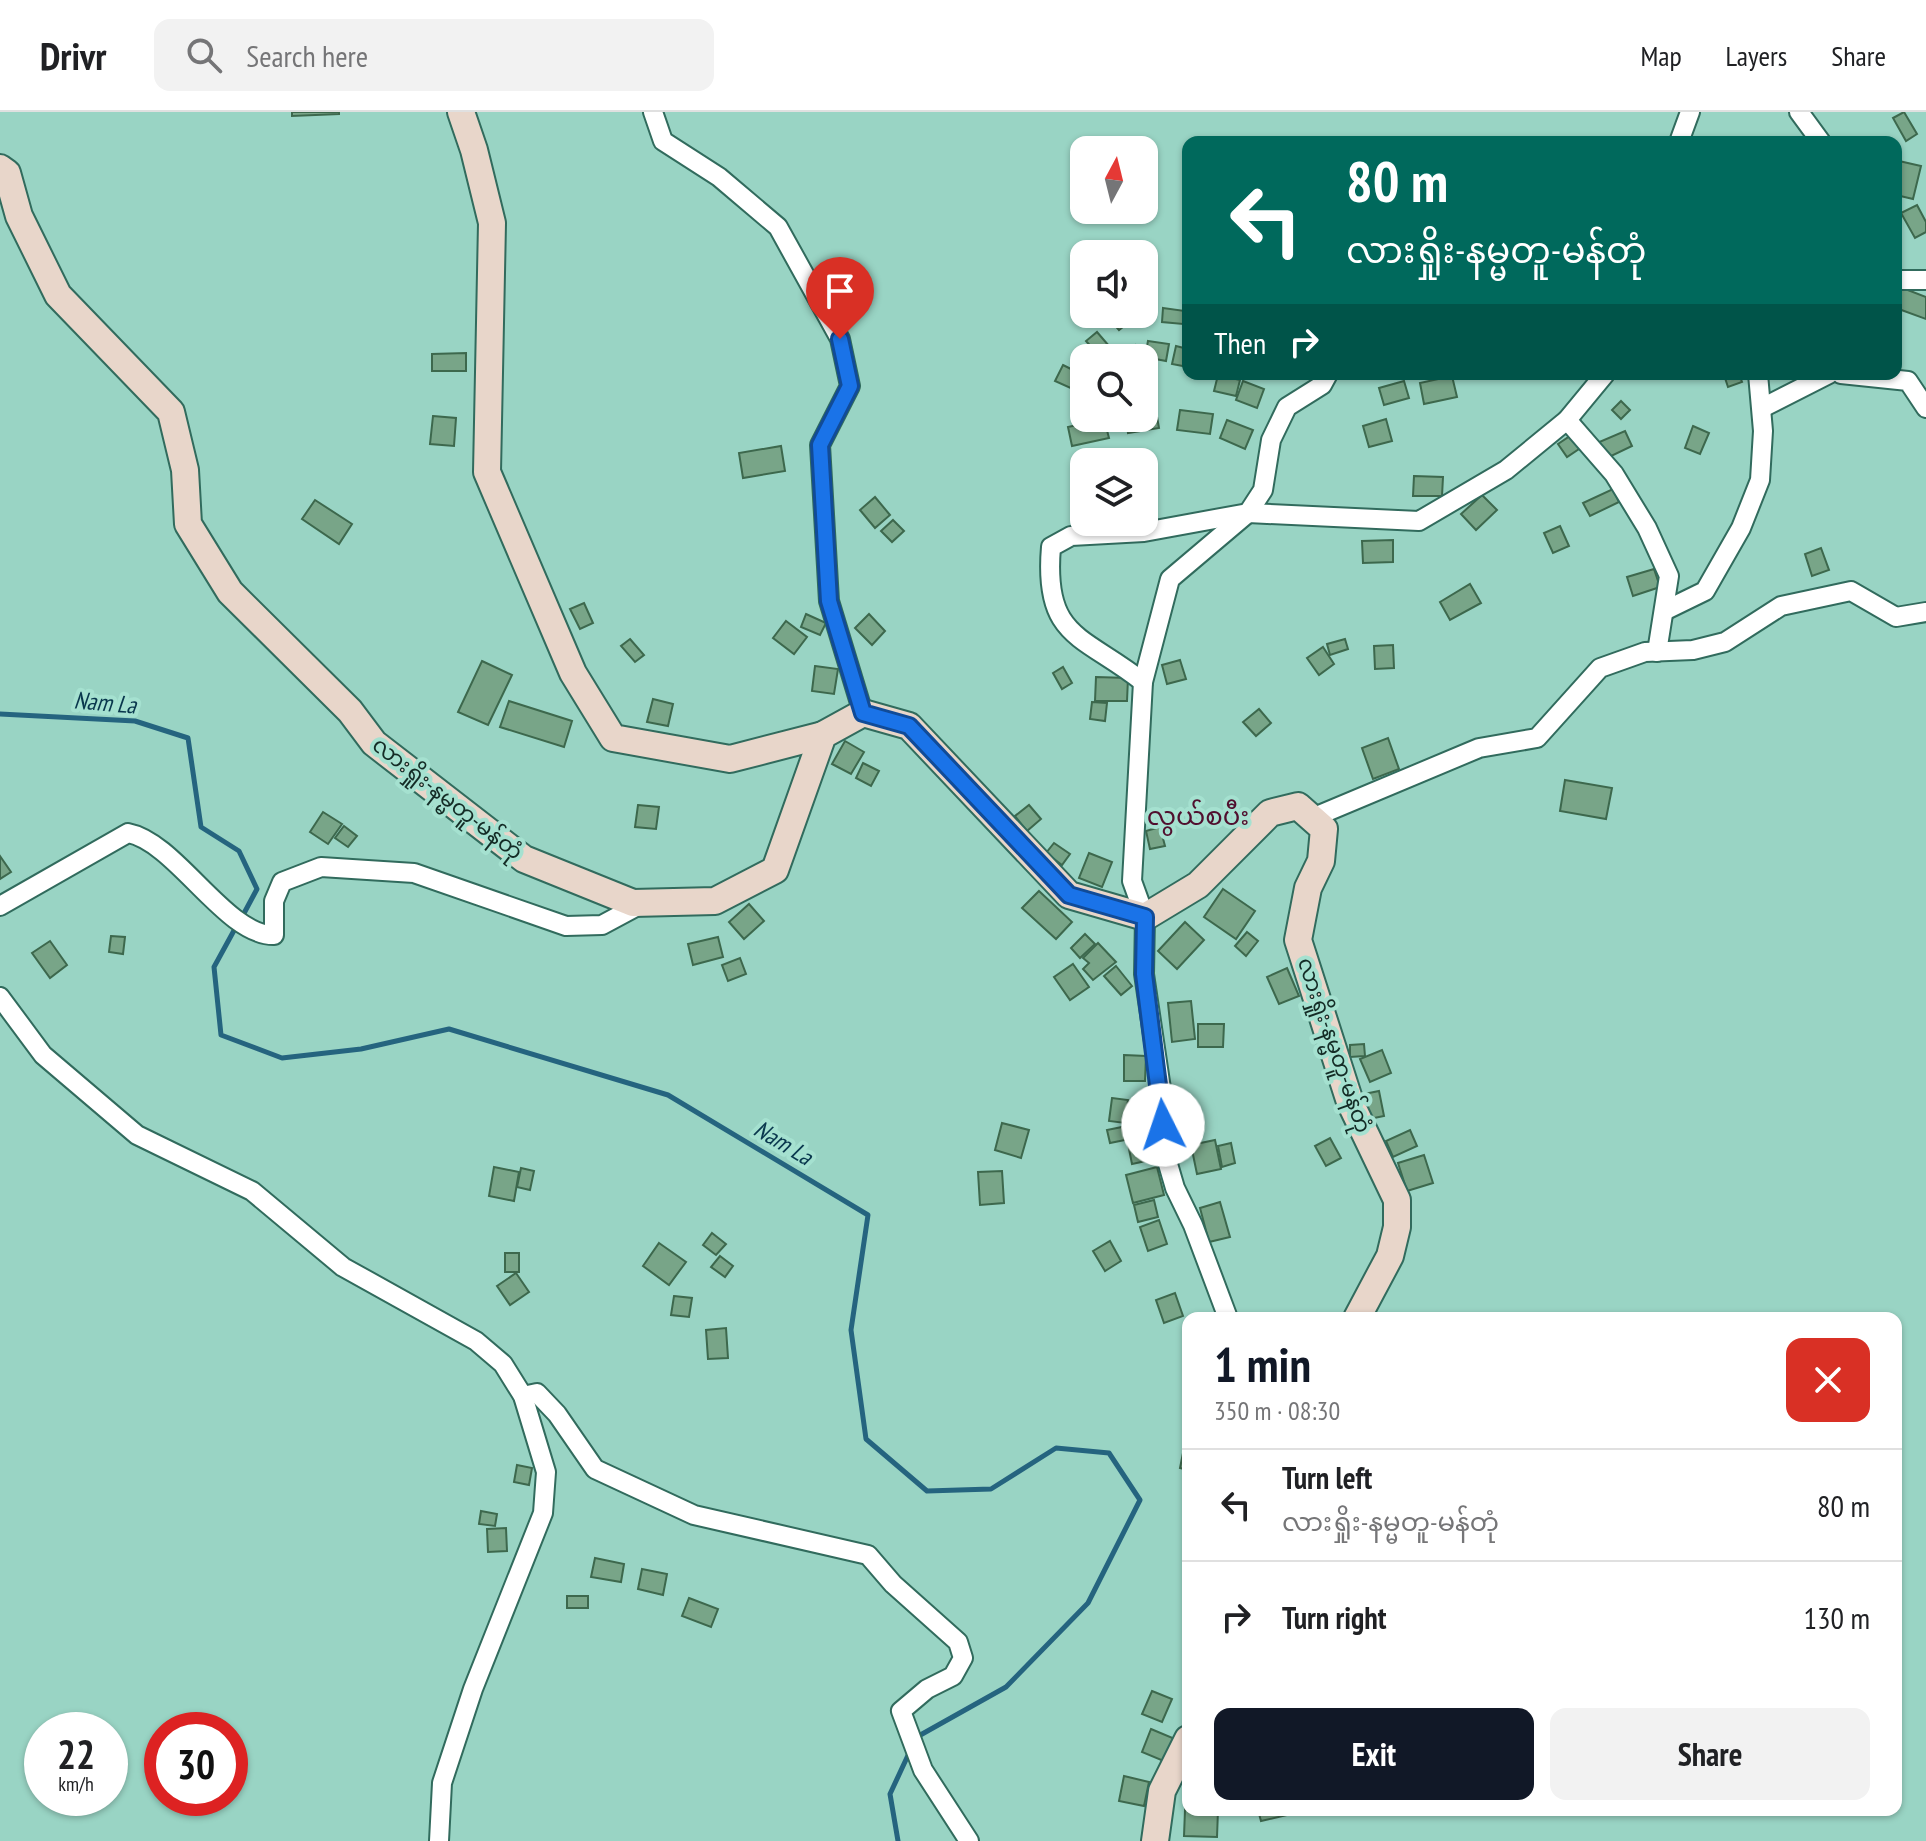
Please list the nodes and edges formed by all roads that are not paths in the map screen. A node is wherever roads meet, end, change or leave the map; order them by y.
1 (461, 112) edge
2 (653, 112) edge
3 (1690, 112) edge
4 (1799, 112) edge
5 (1681, 136) edge
6 (1817, 136) edge
7 (0, 168) edge
8 (1902, 280) edge
9 (1926, 280) edge
10 (1325, 380) edge
11 (1600, 380) edge
12 (1759, 380) edge
13 (1817, 380) edge
14 (1898, 380) edge
15 (1762, 408) junction
16 (1926, 408) edge
17 (1567, 420) junction
18 (1248, 513) junction
19 (1666, 610) junction
20 (1926, 612) edge
21 (1657, 652) junction
22 (1143, 682) junction
23 (863, 713) junction
24 (823, 735) junction
25 (1312, 818) junction
26 (643, 903) junction
27 (0, 906) edge
28 (1145, 917) junction
29 (0, 997) edge
30 (1226, 1312) edge
31 (1360, 1312) edge
32 (523, 1396) junction
33 (1182, 1751) edge
34 (439, 1841) edge
35 (969, 1841) edge
36 (1155, 1841) edge

1 - 24 main road
2 - 23 street
3 - 5 street
4 - 6 street
7 - 26 main road, လားရှိုး-နမ္မတူ-မန်တုံ
8 - 9 street
10 - 18 street
11 - 17 street
12 - 15 street
13 - 15 street
14 - 16 street
15 - 19 street
17 - 18 street
17 - 19 street
18 - 22 street
18 - 22 street
19 - 21 street
20 - 21 street
21 - 25 street
22 - 28 street
23 - 24 main road
23 - 28 main road
24 - 26 main road, လားရှိုး-နမ္မတူ-မန်တုံ
25 - 28 main road
25 - 31 main road, လားရှိုး-နမ္မတူ-မန်တုံ
26 - 27 street
28 - 30 street
29 - 32 street
32 - 34 street
32 - 35 street
33 - 36 main road

